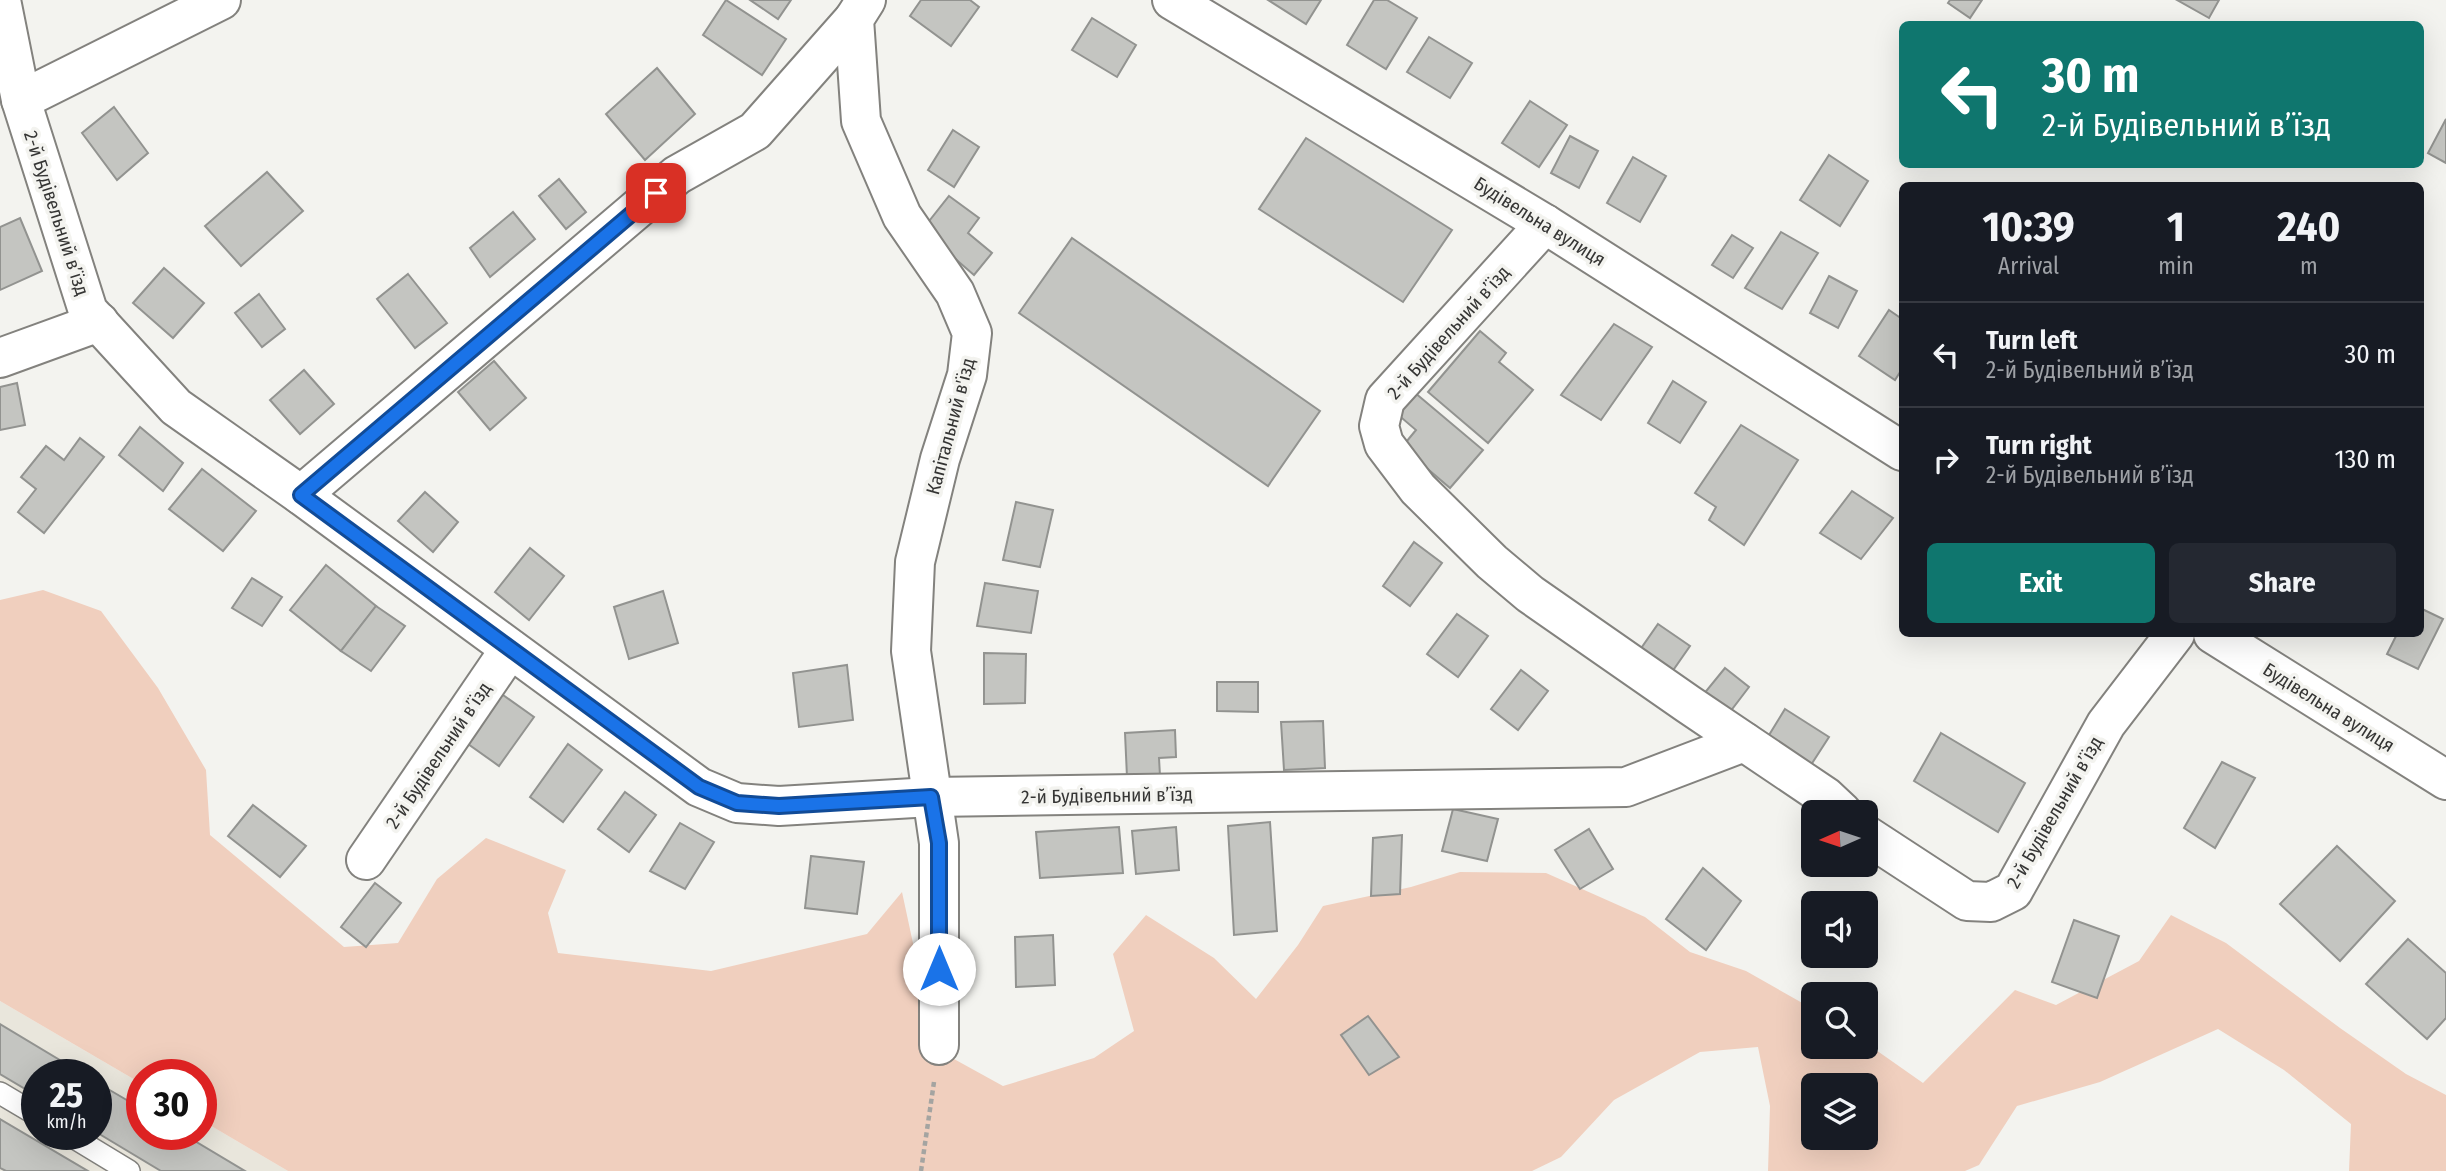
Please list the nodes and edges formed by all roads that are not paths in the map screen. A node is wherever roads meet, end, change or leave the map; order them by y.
1 (1, 0) edge
2 (221, 0) edge
3 (1172, 0) edge
4 (860, 10) edge
5 (21, 100) junction
6 (1545, 223) junction
7 (99, 322) junction
8 (0, 358) edge
9 (1899, 449) edge
10 (301, 495) junction
11 (2173, 637) edge
12 (2218, 637) edge
13 (510, 649) junction
14 (1744, 742) junction
15 (2446, 780) edge
16 (931, 797) junction
17 (1829, 800) edge
18 (1878, 843) edge
19 (366, 860) dead end
20 (939, 1045) road end
21 (0, 1093) edge
22 (21, 1105) edge
23 (94, 1150) edge
24 (129, 1171) edge

1 - 5 street, 2-й Будівельний в’їзд
2 - 5 street
3 - 6 street, Будівельна вулиця
4 - 10 street
4 - 16 street, Капітальний в'їзд
5 - 7 street, 2-й Будівельний в’їзд
6 - 9 street, Будівельна вулиця
6 - 14 street, 2-й Будівельний в’їзд
7 - 8 street
7 - 10 street, 2-й Будівельний в’їзд
10 - 13 street, 2-й Будівельний в’їзд
11 - 18 street, 2-й Будівельний в’їзд
12 - 15 street, Будівельна вулиця
13 - 16 street, 2-й Будівельний в’їзд
13 - 19 street, 2-й Будівельний в’їзд
14 - 16 street, 2-й Будівельний в’їзд
14 - 17 street, 2-й Будівельний в’їзд
16 - 20 street, Капітальний в'їзд
21 - 22 lane
23 - 24 lane

